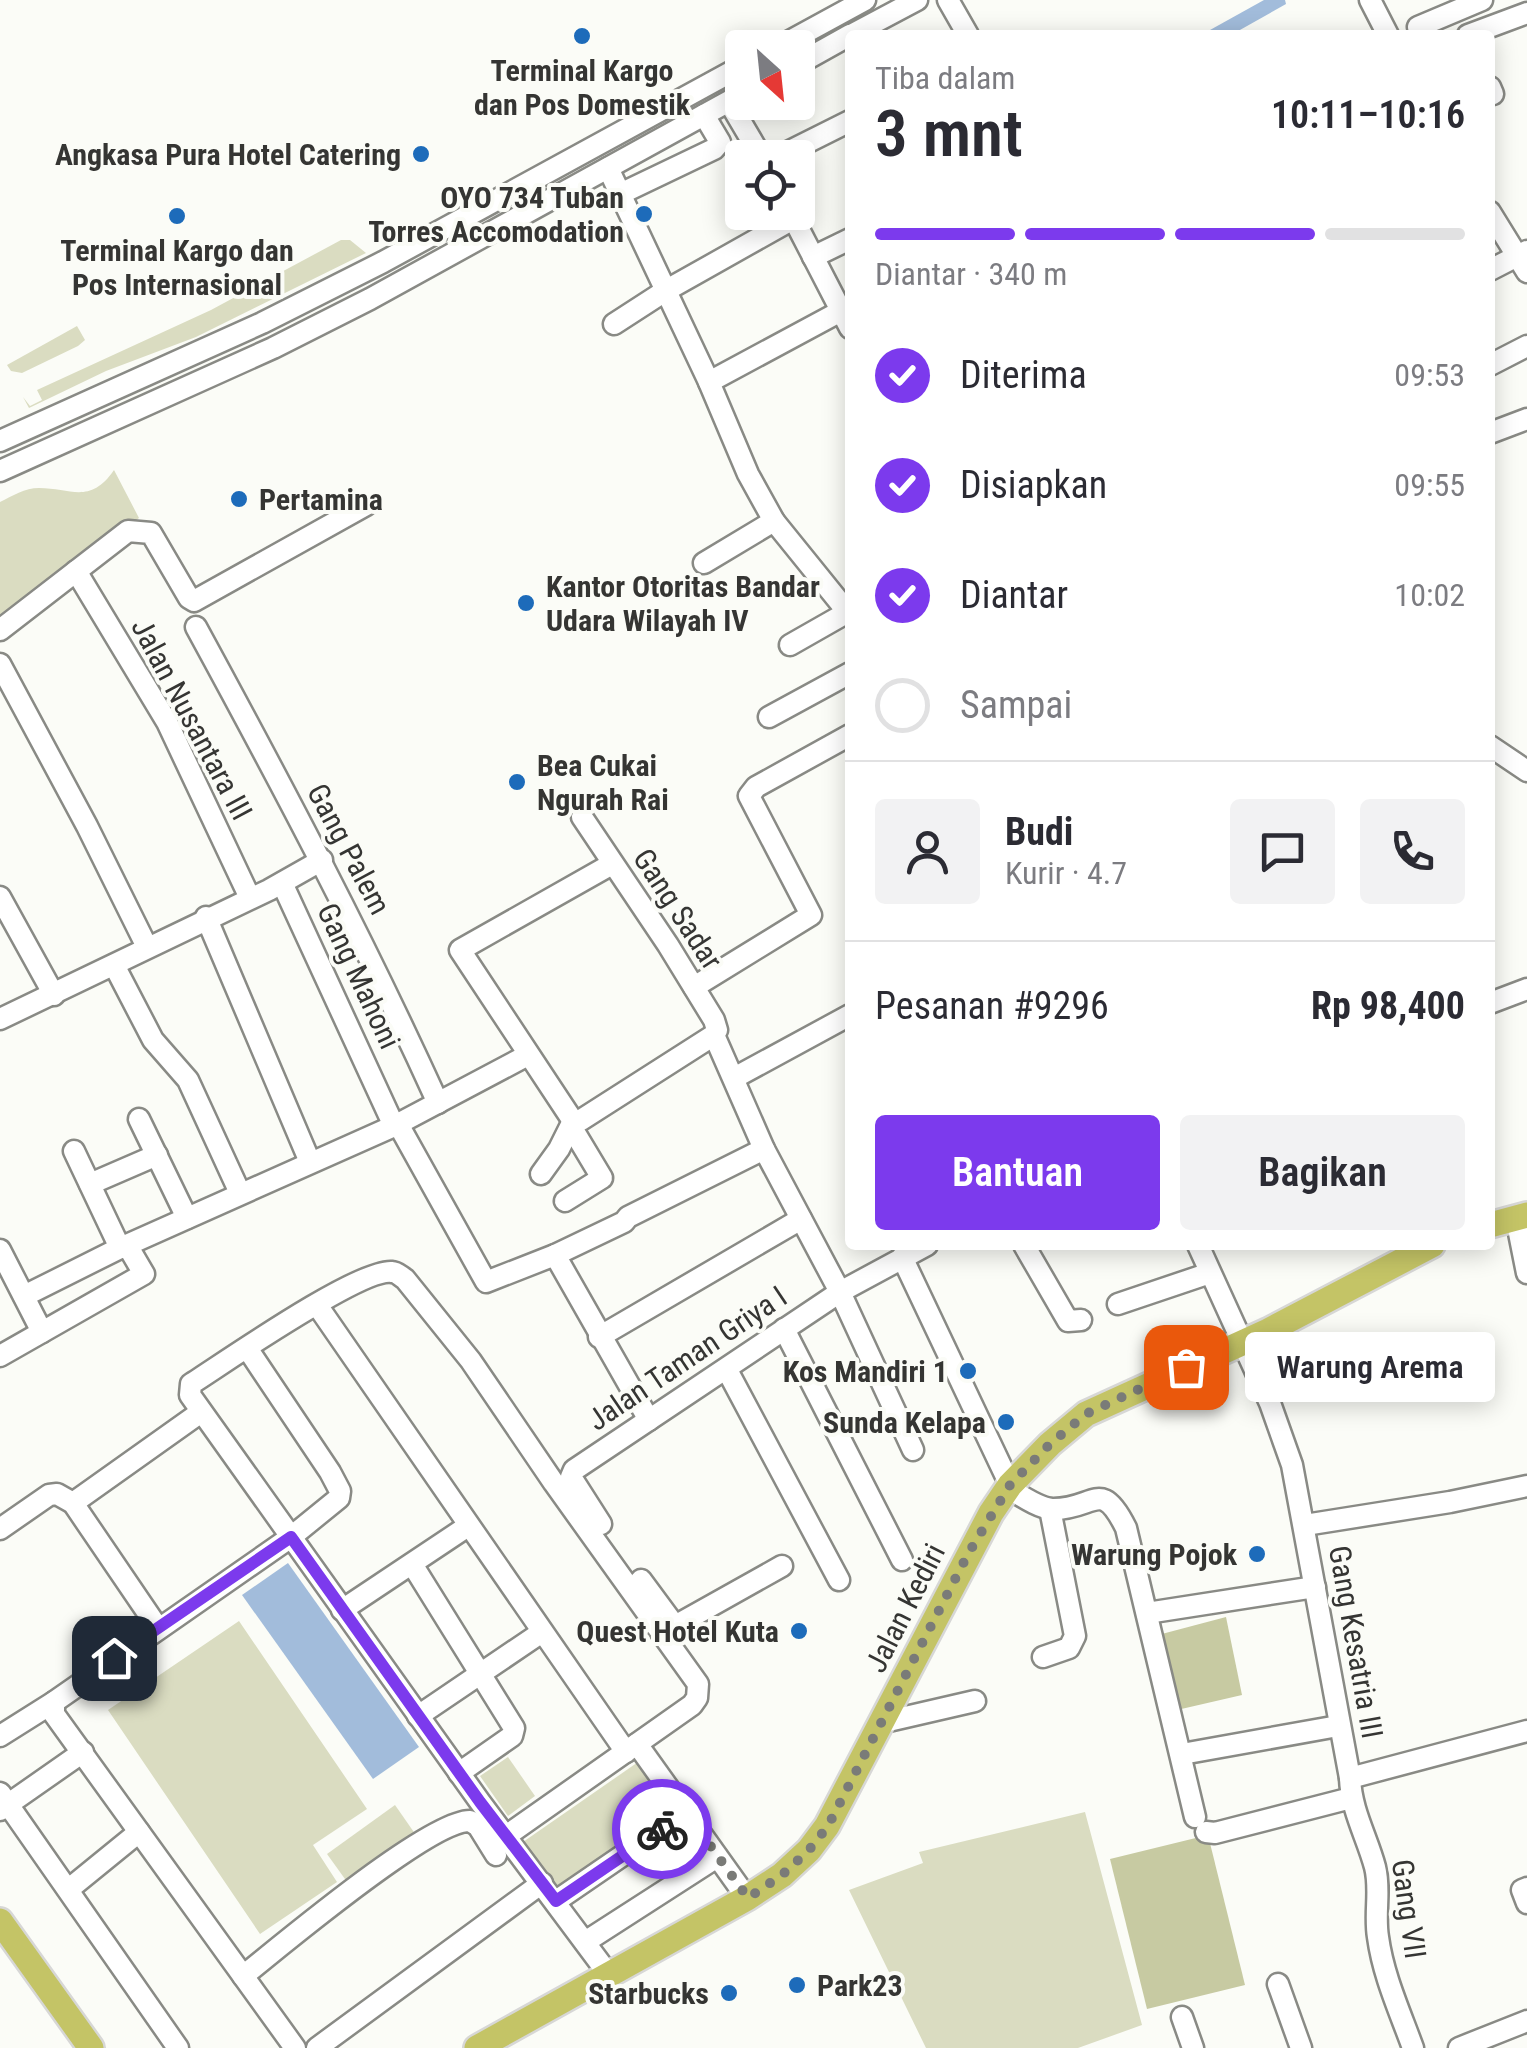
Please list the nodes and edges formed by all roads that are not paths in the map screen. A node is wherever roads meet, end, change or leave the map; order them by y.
1 (865, 0) edge
2 (916, 0) edge
3 (948, 0) edge
4 (1370, 0) edge
5 (1482, 0) edge
6 (1527, 13) edge
7 (1418, 27) dead end
8 (809, 30) edge
9 (859, 30) edge
10 (965, 30) edge
11 (1385, 30) edge
12 (1481, 30) edge
13 (845, 38) edge
14 (815, 55) edge
15 (725, 75) edge
16 (725, 108) edge
17 (704, 115) junction
18 (729, 120) edge
19 (845, 124) edge
20 (812, 140) edge
21 (720, 142) junction
22 (608, 168) junction
23 (620, 194) junction
24 (1495, 219) edge
25 (768, 230) edge
26 (799, 230) edge
27 (845, 242) edge
28 (812, 258) junction
29 (1524, 259) edge
30 (1495, 268) edge
31 (666, 291) junction
32 (845, 319) edge
33 (614, 324) dead end
34 (1527, 346) edge
35 (1495, 362) edge
36 (709, 382) junction
37 (107, 391) junction
38 (118, 416) junction
39 (1527, 419) edge
40 (1495, 431) edge
41 (0, 441) edge
42 (0, 471) edge
43 (366, 505) dead end
44 (774, 520) junction
45 (704, 563) dead end
46 (76, 570) junction
47 (845, 609) edge
48 (845, 616) edge
49 (196, 627) dead end
50 (0, 630) edge
51 (790, 646) dead end
52 (0, 664) edge
53 (845, 675) edge
54 (769, 717) dead end
55 (845, 737) edge
56 (1495, 749) edge
57 (1527, 771) edge
58 (582, 817) dead end
59 (322, 860) junction
60 (612, 864) junction
61 (282, 883) junction
62 (0, 898) edge
63 (250, 898) junction
64 (206, 917) junction
65 (146, 947) junction
66 (114, 965) junction
67 (694, 987) junction
68 (1527, 988) edge
69 (54, 995) junction
70 (1495, 1000) edge
71 (845, 1018) edge
72 (0, 1019) edge
73 (714, 1035) junction
74 (528, 1055) junction
75 (734, 1078) junction
76 (438, 1103) junction
77 (139, 1118) dead end
78 (572, 1124) junction
79 (396, 1125) junction
80 (764, 1149) junction
81 (74, 1151) dead end
82 (156, 1156) junction
83 (310, 1162) junction
84 (540, 1174) dead end
85 (90, 1184) junction
86 (240, 1193) junction
87 (565, 1200) dead end
88 (1521, 1216) edge
89 (186, 1218) junction
90 (801, 1219) junction
91 (1495, 1223) edge
92 (124, 1247) junction
93 (0, 1250) edge
94 (916, 1250) edge
95 (1027, 1250) edge
96 (1200, 1250) edge
97 (1422, 1250) edge
98 (556, 1255) junction
99 (902, 1257) junction
100 (1527, 1272) edge
101 (1210, 1274) junction
102 (840, 1292) junction
103 (24, 1296) junction
104 (1118, 1304) dead end
105 (318, 1305) junction
106 (1081, 1320) dead end
107 (784, 1330) junction
108 (42, 1332) junction
109 (599, 1336) junction
110 (1242, 1344) junction
111 (247, 1348) junction
112 (0, 1356) edge
113 (727, 1370) junction
114 (201, 1412) junction
115 (649, 1420) junction
116 (913, 1450) dead end
117 (1527, 1486) edge
118 (1009, 1487) junction
119 (574, 1493) junction
120 (73, 1503) junction
121 (1050, 1509) junction
122 (1305, 1525) junction
123 (468, 1526) junction
124 (0, 1528) edge
125 (291, 1537) junction
126 (902, 1560) dead end
127 (412, 1564) junction
128 (782, 1566) dead end
129 (839, 1580) dead end
130 (1315, 1587) junction
131 (342, 1610) junction
132 (1147, 1612) junction
133 (158, 1628) junction
134 (542, 1632) junction
135 (1043, 1658) dead end
136 (481, 1674) junction
137 (975, 1701) dead end
138 (54, 1702) junction
139 (418, 1716) junction
140 (884, 1722) junction
141 (1338, 1726) junction
142 (1527, 1730) edge
143 (0, 1736) edge
144 (632, 1748) junction
145 (82, 1752) junction
146 (1182, 1754) junction
147 (459, 1772) junction
148 (1350, 1788) junction
149 (3, 1802) edge
150 (686, 1812) junction
151 (139, 1832) junction
152 (501, 1846) junction
153 (717, 1857) junction
154 (542, 1883) junction
155 (69, 1889) junction
156 (748, 1898) junction
157 (556, 1901) junction
158 (0, 1921) edge
159 (585, 1942) junction
160 (609, 1974) junction
161 (243, 1976) junction
162 (1278, 1984) dead end
163 (1182, 2017) dead end
164 (1527, 2020) edge
165 (91, 2048) edge
166 (178, 2048) edge
167 (295, 2048) edge
168 (316, 2048) edge
169 (477, 2048) edge
170 (1193, 2048) edge
171 (1302, 2048) edge
172 (1413, 2048) edge
173 (1459, 2048) edge

1 - 8 street
2 - 9 street
3 - 10 street
4 - 11 street
5 - 7 street
6 - 12 street
13 - 14 street
15 - 37 street
16 - 17 street
17 - 21 street
17 - 22 street
18 - 21 street
19 - 20 street
21 - 23 street
22 - 23 street
22 - 38 street
23 - 31 street
24 - 29 street
25 - 31 street
26 - 28 street
27 - 28 street
28 - 32 street
29 - 30 street
31 - 33 street
31 - 36 street
32 - 36 street
34 - 35 street
36 - 44 street
37 - 38 street
37 - 41 street
38 - 42 street
39 - 40 street
43 - 46 street
44 - 45 street
44 - 47 street
46 - 50 street
46 - 63 street, Jalan Nusantara III
48 - 51 street
49 - 59 street, Gang Palem
52 - 65 street
53 - 54 street
55 - 67 street
56 - 57 street
58 - 60 street, Gang Sadar
59 - 61 street
59 - 76 street, Gang Palem
60 - 67 street, Gang Sadar
60 - 74 street
61 - 63 street, Gang Mahoni
61 - 79 street, Gang Mahoni
62 - 69 street
63 - 64 street, Gang Mahoni
64 - 65 street, Gang Mahoni
64 - 83 street
65 - 66 street, Gang Mahoni
66 - 69 street, Gang Mahoni
66 - 86 street
67 - 73 street, Gang Sadar
68 - 70 street
69 - 72 street, Gang Mahoni
71 - 75 street
73 - 75 street, Gang Sadar
73 - 78 street
74 - 76 street
74 - 78 street
75 - 80 street, Gang Sadar
76 - 79 street
77 - 82 street
78 - 84 street
78 - 87 street
79 - 83 street
79 - 98 street, Gang Mahoni
80 - 90 street, Gang Sadar
80 - 98 street
81 - 85 street
82 - 85 street
82 - 89 street
83 - 86 street
85 - 92 street
86 - 89 street
88 - 91 main road
88 - 100 street
89 - 92 street
90 - 102 street, Gang Sadar
90 - 109 street
92 - 103 street
92 - 108 street
93 - 103 street
94 - 99 street, Jalan Taman Griya I
95 - 106 street
96 - 101 street, Gang Kesatria III
97 - 110 main road, Jalan Kediri
98 - 109 street
99 - 102 street, Jalan Taman Griya I
99 - 118 street
101 - 104 street
101 - 110 street, Gang Kesatria III
102 - 107 street, Jalan Taman Griya I
102 - 116 street, Gang Sadar
103 - 108 street
105 - 111 street
105 - 119 street
105 - 123 street
107 - 113 street, Jalan Taman Griya I
107 - 126 street
108 - 112 street
109 - 115 street
110 - 118 main road, Jalan Kediri
110 - 122 street, Gang Kesatria III
111 - 114 street
111 - 125 street
113 - 115 street, Jalan Taman Griya I
113 - 129 street
114 - 120 street
114 - 125 street
115 - 119 street, Jalan Taman Griya I
117 - 122 street
118 - 121 street
118 - 140 main road, Jalan Kediri
119 - 128 street
119 - 144 street
120 - 124 street
120 - 133 street
121 - 132 street
121 - 135 street
122 - 130 street, Gang Kesatria III
123 - 127 street
123 - 134 street
125 - 131 street
125 - 133 street
127 - 131 street
127 - 136 street
130 - 132 street
130 - 141 street, Gang Kesatria III
131 - 139 street
132 - 146 street
133 - 138 street
134 - 136 street
134 - 144 street
136 - 139 street
136 - 147 street
137 - 140 street
138 - 143 street
138 - 145 street
139 - 147 street
140 - 156 main road, Jalan Kediri
141 - 146 street
141 - 148 street, Gang Kesatria III
142 - 148 street, Gang Kesatria III
144 - 150 street
144 - 152 street
145 - 149 street
145 - 151 street
146 - 148 street
147 - 152 street
148 - 172 street, Gang VII
149 - 155 street
150 - 153 street
150 - 157 street
151 - 155 street
151 - 161 street
152 - 154 street
152 - 161 street
153 - 156 street
153 - 159 street
154 - 157 street
154 - 168 street
155 - 166 street
156 - 160 main road, Jalan Kediri
157 - 159 street
158 - 165 main road
159 - 160 street
160 - 169 main road, Jalan Kediri
161 - 167 street
162 - 171 street
163 - 170 street
164 - 173 street

